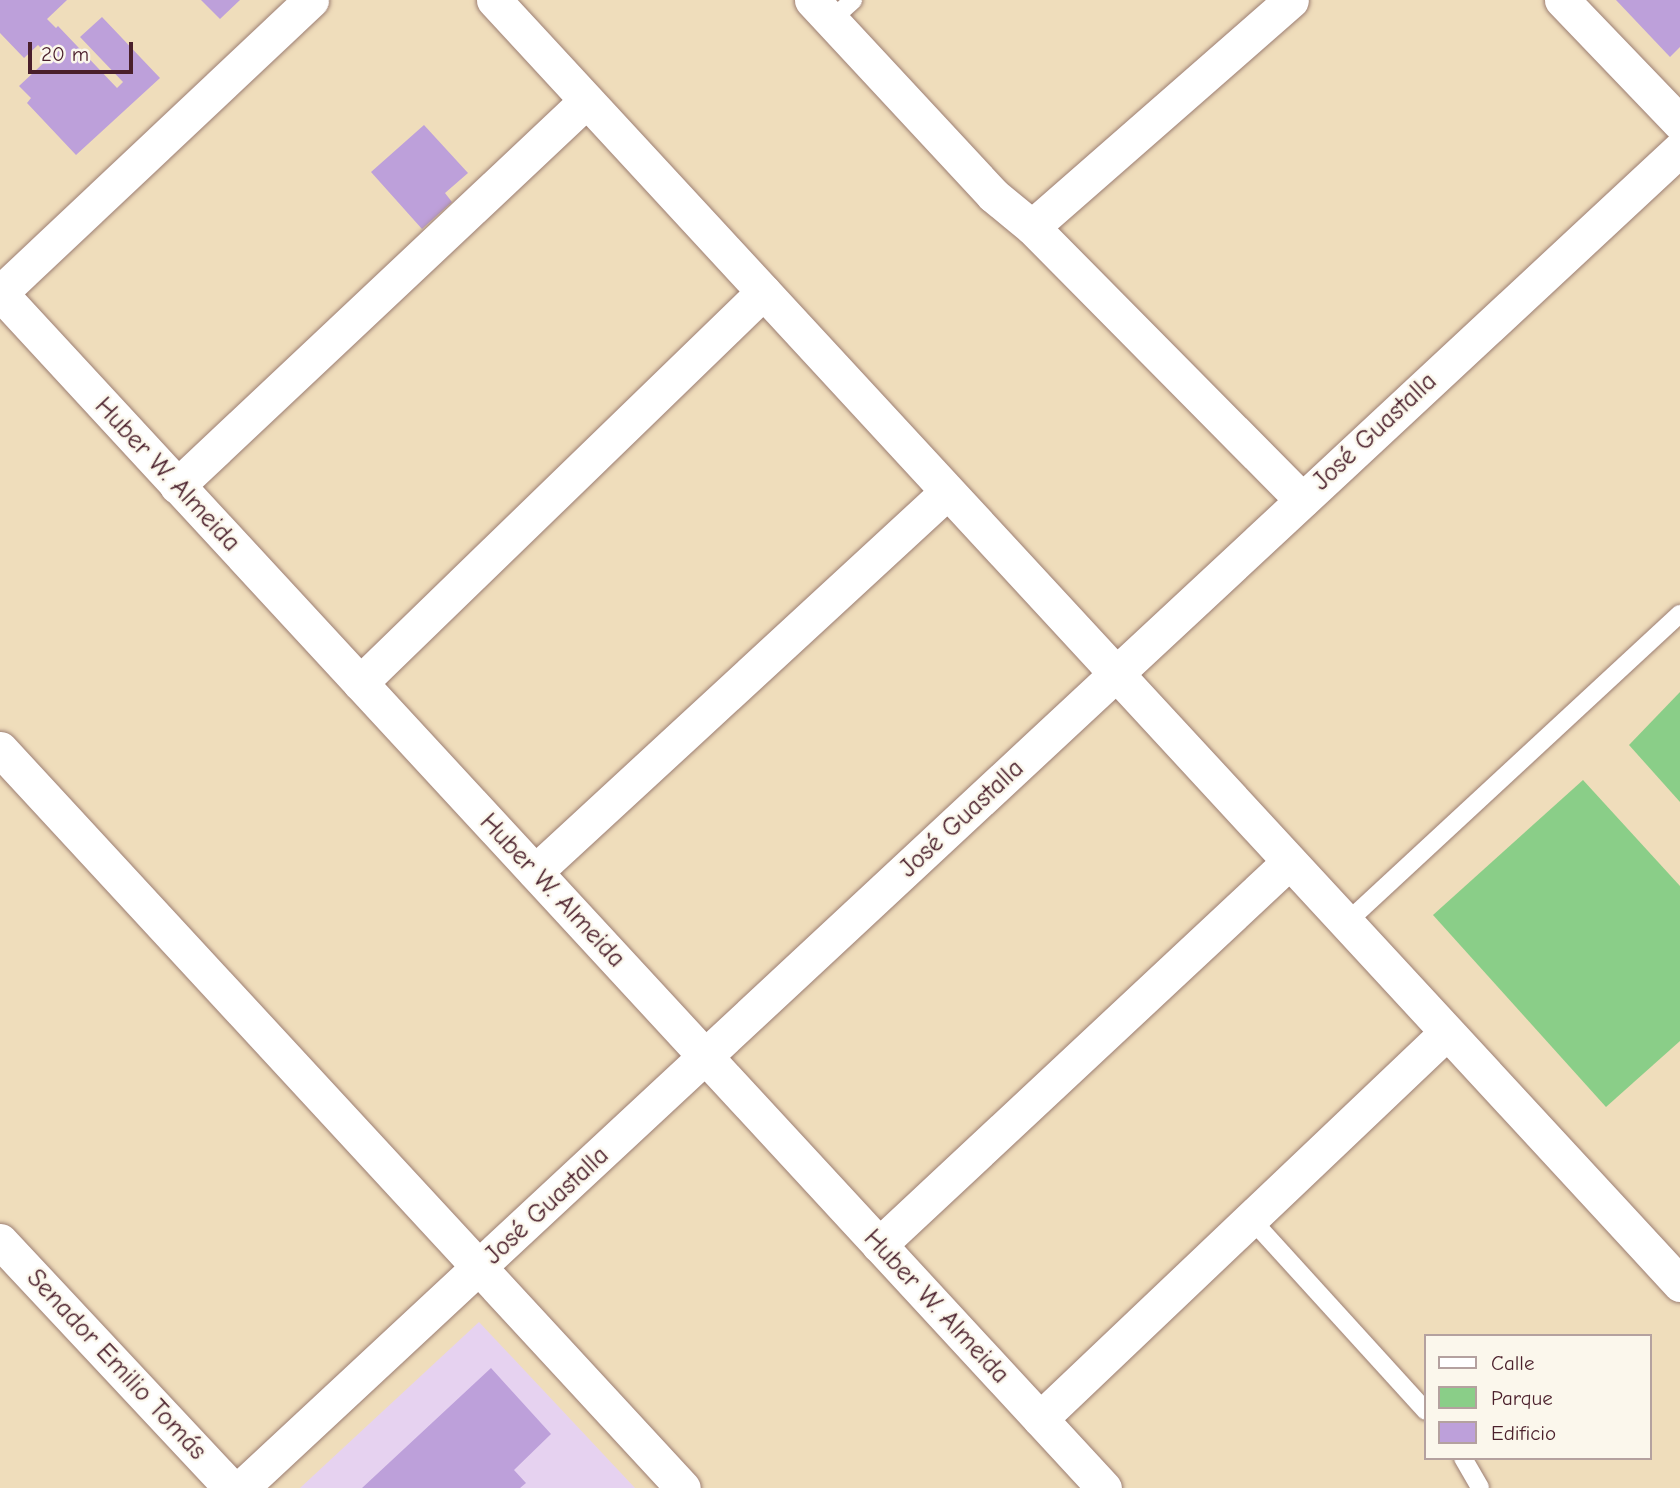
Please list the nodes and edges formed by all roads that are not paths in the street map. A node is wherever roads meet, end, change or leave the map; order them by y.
1 (312, 0) edge
2 (495, 0) edge
3 (1291, 0) edge
4 (1562, 0) edge
5 (832, 7) edge
6 (586, 101) junction
7 (1680, 123) edge
8 (1680, 149) edge
9 (1032, 226) junction
10 (763, 292) junction
11 (0, 293) edge
12 (177, 486) junction
13 (947, 492) junction
14 (1302, 500) junction
15 (1680, 614) edge
16 (1117, 675) junction
17 (360, 683) junction
18 (0, 749) edge
19 (1289, 862) junction
20 (534, 872) junction
21 (1346, 923) junction
22 (1446, 1033) junction
23 (706, 1057) junction
24 (1252, 1220) junction
25 (0, 1241) edge
26 (879, 1245) junction
27 (480, 1268) junction
28 (1680, 1284) edge
29 (1424, 1409) edge
30 (1040, 1419) junction
31 (1463, 1460) edge
32 (231, 1488) edge
33 (241, 1488) edge
34 (683, 1488) edge
35 (1104, 1488) edge
36 (1480, 1488) edge

1 - 11 street
2 - 6 street
3 - 9 street
4 - 7 street
5 - 9 street
6 - 10 street
6 - 12 street
8 - 14 street, José Guastalla
9 - 14 street
10 - 13 street
10 - 17 street
11 - 12 street, Huber W. Almeida
12 - 17 street, Huber W. Almeida
13 - 16 street
13 - 20 street
14 - 16 street, José Guastalla
15 - 21 lane
16 - 19 street
16 - 23 street, José Guastalla
17 - 20 street, Huber W. Almeida
18 - 27 street
19 - 21 street
19 - 26 street
20 - 23 street, Huber W. Almeida
21 - 22 street
22 - 24 street
22 - 28 street
23 - 26 street, Huber W. Almeida
23 - 27 street, José Guastalla
24 - 29 lane
24 - 30 street
25 - 32 street, Senador Emilio Tomás
26 - 30 street, Huber W. Almeida
27 - 33 street, José Guastalla
27 - 34 street
30 - 35 street, Huber W. Almeida
31 - 36 lane

